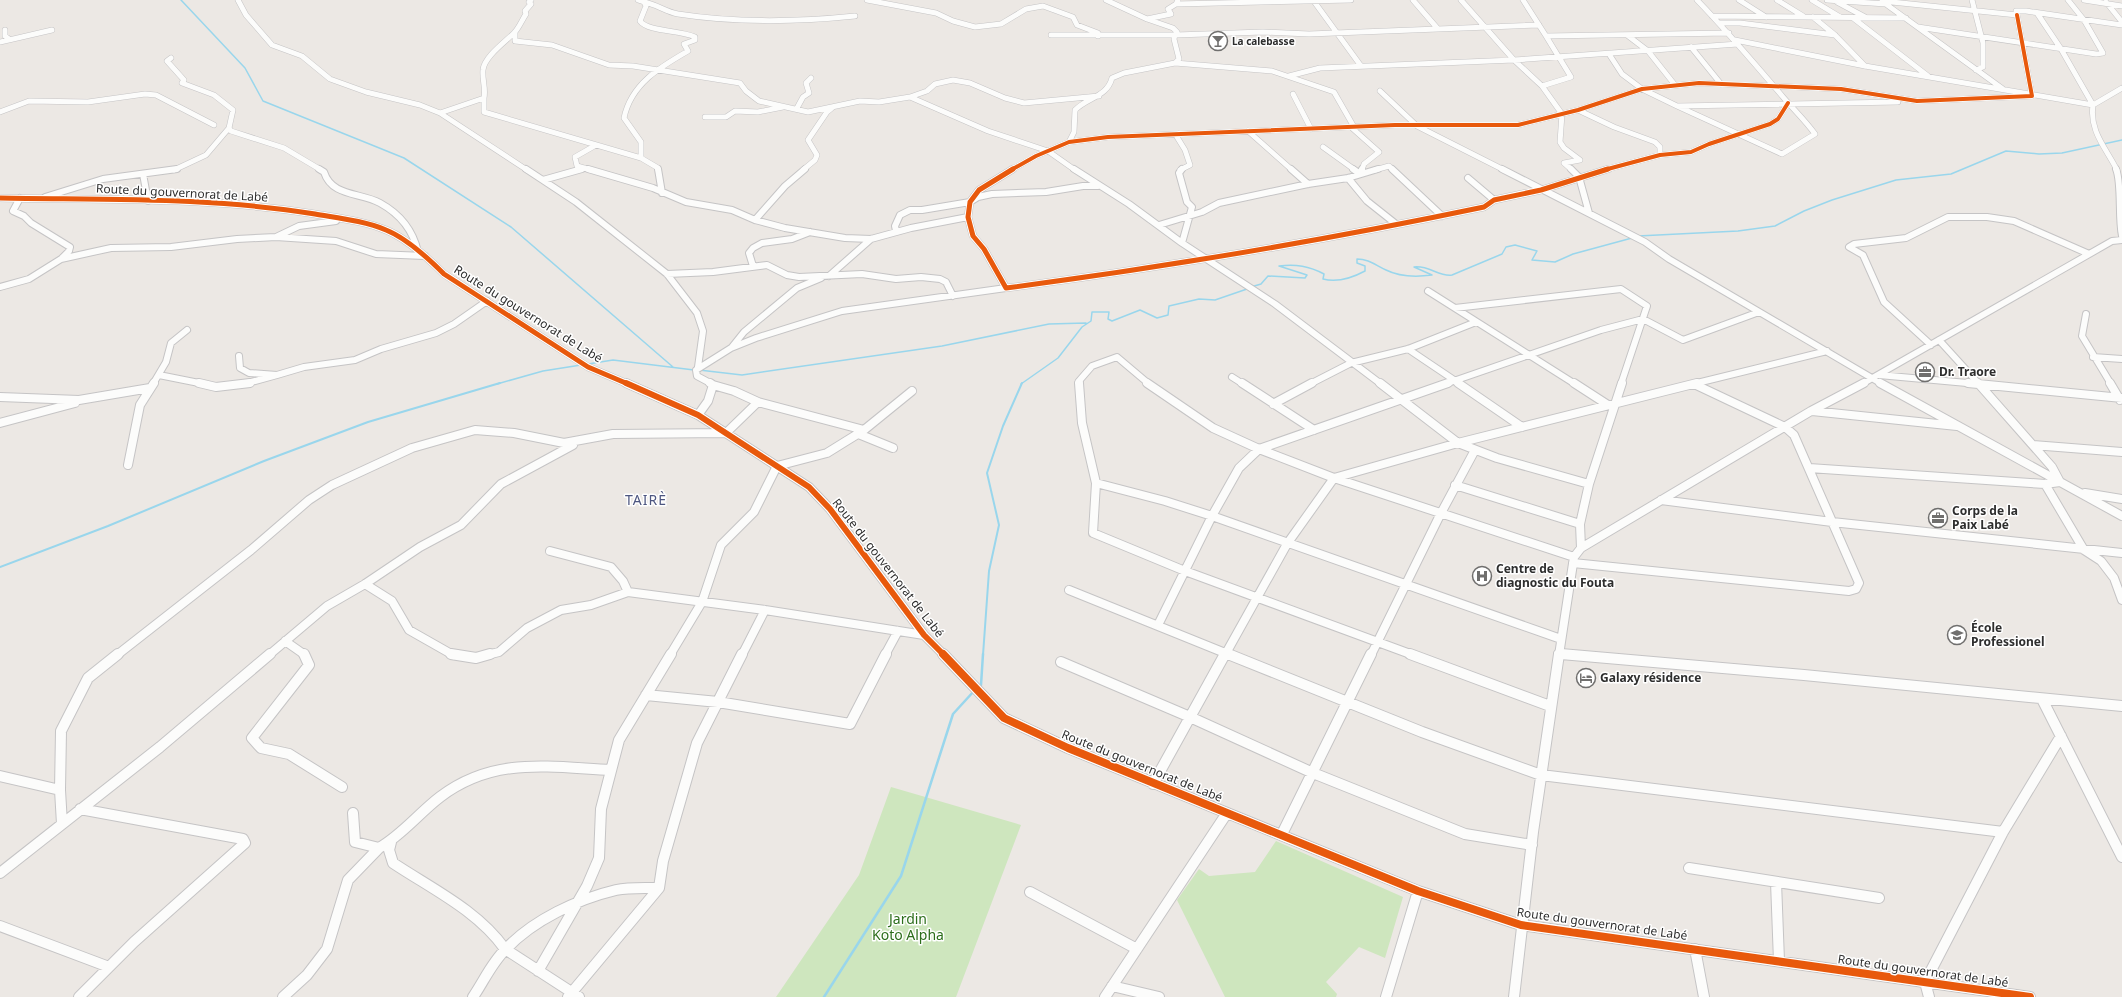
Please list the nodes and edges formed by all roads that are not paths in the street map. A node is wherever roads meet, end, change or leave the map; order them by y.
1 (238, 0) edge
2 (530, 0) edge
3 (638, 0) edge
4 (867, 0) edge
5 (1106, 0) edge
6 (1313, 0) edge
7 (1351, 0) edge
8 (1413, 0) edge
9 (1461, 0) edge
10 (1523, 0) edge
11 (1697, 0) edge
12 (1739, 0) edge
13 (1776, 0) edge
14 (1812, 0) edge
15 (1827, 0) edge
16 (1834, 0) edge
17 (1972, 0) edge
18 (2068, 0) edge
19 (2084, 0) edge
20 (1225, 1) edge
21 (1270, 1) edge
22 (1883, 1) edge
23 (644, 2) junction
24 (1177, 2) edge
25 (1911, 2) edge
26 (2106, 2) edge
27 (2122, 6) edge
28 (1976, 11) junction
29 (2037, 12) junction
30 (2017, 15) junction
31 (855, 16) dead end
32 (1712, 16) junction
33 (1766, 17) junction
34 (1804, 17) junction
35 (1812, 17) junction
36 (1842, 18) junction
37 (1853, 18) junction
38 (1866, 18) junction
39 (1906, 18) junction
40 (1147, 19) junction
41 (2084, 20) junction
42 (2122, 22) edge
43 (1719, 23) junction
44 (1539, 25) junction
45 (2122, 25) edge
46 (1484, 27) junction
47 (1918, 27) junction
48 (5, 30) dead end
49 (52, 30) dead end
50 (1438, 30) junction
51 (515, 32) junction
52 (1337, 32) junction
53 (1728, 33) junction
54 (1051, 35) dead end
55 (1175, 35) junction
56 (1627, 35) junction
57 (1835, 35) junction
58 (1098, 36) junction
59 (1546, 36) junction
60 (1982, 37) junction
61 (9, 39) junction
62 (0, 42) edge
63 (1737, 42) junction
64 (2021, 42) junction
65 (1691, 47) junction
66 (2061, 49) junction
67 (1648, 51) junction
68 (1609, 54) junction
69 (171, 58) dead end
70 (1559, 58) junction
71 (1514, 60) junction
72 (1175, 63) junction
73 (1361, 66) junction
74 (1865, 66) junction
75 (1976, 70) junction
76 (659, 71) junction
77 (1289, 76) junction
78 (811, 78) dead end
79 (1930, 78) junction
80 (1721, 84) junction
81 (1774, 84) junction
82 (1542, 86) junction
83 (1675, 86) junction
84 (2122, 88) edge
85 (1642, 89) junction
86 (1380, 91) dead end
87 (2005, 91) junction
88 (1292, 94) dead end
89 (2112, 94) junction
90 (2122, 95) edge
91 (1099, 96) junction
92 (2032, 96) junction
93 (910, 97) junction
94 (484, 98) junction
95 (1917, 101) junction
96 (1788, 104) junction
97 (2093, 105) junction
98 (787, 106) junction
99 (1677, 106) junction
100 (797, 108) junction
101 (832, 108) junction
102 (1578, 110) junction
103 (0, 112) edge
104 (440, 114) junction
105 (1562, 114) junction
106 (705, 117) dead end
107 (214, 125) dead end
108 (1417, 126) junction
109 (229, 128) junction
110 (1353, 128) junction
111 (1311, 129) junction
112 (1248, 131) junction
113 (1179, 134) junction
114 (1740, 134) junction
115 (1070, 142) junction
116 (596, 145) junction
117 (1323, 147) dead end
118 (1048, 152) junction
119 (1660, 155) junction
120 (641, 158) junction
121 (585, 168) junction
122 (143, 174) junction
123 (1360, 174) junction
124 (1579, 177) junction
125 (1348, 178) junction
126 (1468, 178) dead end
127 (543, 180) junction
128 (1308, 184) junction
129 (1098, 186) junction
130 (1541, 190) junction
131 (662, 193) junction
132 (0, 198) edge
133 (20, 198) junction
134 (42, 199) junction
135 (1494, 200) junction
136 (148, 201) junction
137 (970, 202) junction
138 (2122, 211) edge
139 (1588, 214) junction
140 (1190, 215) junction
141 (1442, 216) junction
142 (968, 217) junction
143 (344, 220) junction
144 (755, 220) junction
145 (1396, 224) junction
146 (1159, 225) junction
147 (896, 231) junction
148 (811, 232) junction
149 (276, 237) junction
150 (2122, 238) edge
151 (871, 239) junction
152 (1182, 243) junction
153 (418, 252) junction
154 (2089, 254) junction
155 (426, 256) junction
156 (1204, 257) junction
157 (61, 259) junction
158 (753, 266) junction
159 (667, 274) junction
160 (826, 276) junction
161 (0, 287) edge
162 (1006, 288) junction
163 (1428, 291) dead end
164 (953, 296) junction
165 (487, 301) junction
166 (1455, 308) junction
167 (1759, 312) junction
168 (2086, 314) dead end
169 (1643, 319) junction
170 (1476, 322) junction
171 (187, 330) dead end
172 (1935, 342) junction
173 (732, 348) junction
174 (1408, 348) junction
175 (1827, 351) junction
176 (1530, 354) junction
177 (239, 356) dead end
178 (2093, 357) junction
179 (2122, 359) edge
180 (1351, 363) junction
181 (698, 367) junction
182 (159, 375) junction
183 (277, 375) junction
184 (1232, 377) dead end
185 (1875, 377) junction
186 (1455, 381) junction
187 (1694, 384) junction
188 (713, 385) junction
189 (1981, 385) junction
190 (150, 388) junction
191 (912, 391) dead end
192 (0, 396) edge
193 (91, 398) junction
194 (1402, 400) junction
195 (2121, 400) edge
196 (758, 402) junction
197 (1273, 404) junction
198 (1611, 405) junction
199 (1811, 411) junction
200 (698, 415) junction
201 (0, 423) edge
202 (1522, 427) junction
203 (1785, 427) junction
204 (1962, 427) junction
205 (864, 430) junction
206 (1314, 430) junction
207 (726, 433) junction
208 (582, 441) junction
209 (1458, 443) junction
210 (2033, 445) junction
211 (893, 448) dead end
212 (1259, 449) junction
213 (1475, 450) junction
214 (2122, 452) edge
215 (128, 465) dead end
216 (777, 466) junction
217 (1809, 468) junction
218 (1334, 478) junction
219 (2060, 482) junction
220 (1096, 483) junction
221 (1589, 484) junction
222 (2045, 484) junction
223 (1455, 485) junction
224 (2078, 492) junction
225 (2122, 499) edge
226 (1662, 500) junction
227 (1440, 515) junction
228 (1212, 516) junction
229 (2122, 516) edge
230 (1832, 522) junction
231 (1580, 524) junction
232 (1287, 544) junction
233 (1582, 548) junction
234 (2084, 550) junction
235 (550, 551) dead end
236 (2122, 554) edge
237 (1573, 560) junction
238 (1185, 571) junction
239 (365, 584) junction
240 (1405, 586) junction
241 (1069, 590) dead end
242 (628, 592) junction
243 (1257, 597) junction
244 (2122, 600) edge
245 (702, 602) junction
246 (765, 610) junction
247 (1158, 625) junction
248 (898, 631) junction
249 (924, 635) junction
250 (1561, 639) junction
251 (285, 641) junction
252 (1378, 642) junction
253 (1226, 653) junction
254 (1558, 654) junction
255 (1061, 662) dead end
256 (646, 695) junction
257 (2042, 698) junction
258 (718, 702) junction
259 (1346, 703) junction
260 (1550, 706) junction
261 (2122, 706) edge
262 (1190, 716) junction
263 (2061, 736) junction
264 (611, 770) junction
265 (1312, 773) junction
266 (1540, 775) junction
267 (0, 776) edge
268 (1153, 784) junction
269 (342, 787) dead end
270 (60, 790) junction
271 (80, 809) junction
272 (353, 812) dead end
273 (1227, 813) junction
274 (62, 824) junction
275 (2003, 832) junction
276 (1282, 834) junction
277 (391, 842) junction
278 (1532, 845) junction
279 (379, 848) junction
280 (2122, 857) edge
281 (1688, 868) dead end
282 (0, 873) edge
283 (1776, 882) junction
284 (659, 888) junction
285 (1418, 891) junction
286 (1030, 892) dead end
287 (1879, 898) dead end
288 (576, 904) junction
289 (0, 926) edge
290 (1521, 926) junction
291 (505, 949) junction
292 (1137, 949) junction
293 (1695, 949) junction
294 (1779, 961) junction
295 (109, 967) junction
296 (538, 971) junction
297 (1925, 982) junction
298 (1112, 986) junction
299 (573, 996) edge
300 (79, 997) edge
301 (282, 997) edge
302 (473, 997) edge
303 (1105, 997) edge
304 (1159, 997) edge
305 (1386, 997) edge
306 (1514, 997) edge
307 (1704, 997) edge
308 (1930, 997) edge
309 (2030, 997) edge

1 - 104 street
2 - 51 street
3 - 23 street
4 - 58 street
5 - 40 street
6 - 7 street
6 - 21 street
6 - 52 street
8 - 50 street
9 - 46 street
10 - 44 street
11 - 32 street
12 - 33 street
13 - 34 street
14 - 36 street
15 - 16 street
16 - 22 street
16 - 38 street
17 - 28 street
18 - 41 street
19 - 26 street
20 - 21 street
20 - 24 street
22 - 25 street
22 - 39 street
23 - 31 street
23 - 76 street
24 - 40 street
25 - 28 street
26 - 27 street
26 - 42 street
28 - 30 street
28 - 60 street
29 - 30 street
29 - 41 street
29 - 66 street
30 - 64 street
32 - 33 street
32 - 43 street
33 - 34 street
34 - 35 street
35 - 36 street
35 - 57 street
36 - 37 street
37 - 38 street
37 - 79 street
38 - 39 street
39 - 47 street
40 - 55 street
41 - 45 street
41 - 66 street
43 - 53 street
43 - 57 street
44 - 46 street
44 - 59 street
46 - 50 street
46 - 71 street
47 - 60 street
47 - 75 street
48 - 61 street
49 - 61 street
50 - 52 street
51 - 76 street
51 - 94 street
52 - 55 street
52 - 73 street
53 - 56 street
53 - 63 street
54 - 58 street
55 - 58 street
55 - 72 street
56 - 59 street
56 - 67 street
57 - 74 street
59 - 70 street
60 - 64 street
60 - 75 street
61 - 62 street
63 - 65 street
63 - 74 street
63 - 81 street
64 - 66 street
64 - 92 street
65 - 67 street
65 - 80 street
66 - 97 street
67 - 68 street
67 - 83 street
68 - 70 street
68 - 85 street
69 - 109 street
70 - 71 street
70 - 82 street
71 - 73 street
71 - 82 street
72 - 77 street
72 - 91 street
73 - 77 street
74 - 79 street
75 - 87 street
76 - 98 street
76 - 120 street
77 - 110 street
78 - 100 street
79 - 87 street
80 - 81 street
80 - 83 street
81 - 95 street
81 - 96 street
82 - 105 street
83 - 85 street
84 - 89 street
85 - 99 street
85 - 102 street
86 - 108 street
87 - 92 street
88 - 111 street
89 - 90 street
89 - 97 street
91 - 93 street
91 - 115 street
92 - 95 street
92 - 97 street
93 - 101 street
93 - 118 street
94 - 104 street
94 - 116 street
95 - 96 street
96 - 99 street
96 - 114 street
96 - 114 street
97 - 138 street
98 - 100 street
98 - 106 street
99 - 114 street
100 - 101 street
101 - 144 street
102 - 105 street
102 - 119 street
103 - 107 street
104 - 127 street
105 - 108 street
105 - 124 street
108 - 110 street
108 - 130 street
109 - 122 street
109 - 153 street
110 - 111 street
110 - 123 street
111 - 112 street
112 - 113 street
112 - 128 street
113 - 115 street
113 - 140 street
114 - 119 street
115 - 118 street
116 - 120 street
116 - 121 street
117 - 123 street
118 - 129 street
118 - 137 street
119 - 124 street
120 - 131 street
121 - 127 street
121 - 131 street
122 - 134 street
122 - 136 street
123 - 125 street
123 - 141 street
124 - 130 street
124 - 139 street
125 - 128 street
125 - 145 street
126 - 135 street
127 - 159 street
128 - 140 street
129 - 137 street
129 - 146 street
130 - 135 street
130 - 139 street
131 - 144 street
132 - 133 street, Route du gouvernorat de Labé
133 - 134 street, Route du gouvernorat de Labé
133 - 157 street
134 - 136 street, Route du gouvernorat de Labé
135 - 141 street
136 - 143 street, Route du gouvernorat de Labé
137 - 142 street
137 - 147 street
138 - 150 street
139 - 167 street
140 - 146 street
140 - 152 street
141 - 145 street
142 - 147 street
142 - 162 street
143 - 149 street
143 - 153 street, Route du gouvernorat de Labé
144 - 148 street
145 - 156 street
146 - 152 street
147 - 151 street
148 - 151 street
148 - 158 street
149 - 155 street
149 - 157 street
150 - 154 street
151 - 160 street
152 - 156 street
153 - 155 street, Route du gouvernorat de Labé
154 - 172 street
154 - 172 street
155 - 165 street, Route du gouvernorat de Labé
156 - 162 street
156 - 180 street
157 - 161 street
158 - 159 street
158 - 160 street
159 - 181 street
160 - 164 street
160 - 173 street
162 - 164 street
163 - 166 street
164 - 173 street
165 - 183 street
165 - 200 street, Route du gouvernorat de Labé
166 - 169 street
166 - 170 street
167 - 169 street
167 - 175 street
168 - 178 street
169 - 176 street
169 - 198 street
170 - 174 street
170 - 176 street
171 - 182 street
172 - 185 street
172 - 189 street
173 - 181 street
174 - 180 street
174 - 186 street
175 - 185 street
175 - 187 street
176 - 186 street
176 - 198 street
177 - 183 street
178 - 179 street
178 - 195 street
180 - 194 street
180 - 197 street
181 - 188 street
182 - 183 street
182 - 190 street
184 - 197 street
185 - 189 street
185 - 199 street
185 - 204 street
186 - 194 street
186 - 202 street
187 - 198 street
187 - 203 street
188 - 196 street
188 - 200 street
189 - 195 street
189 - 210 street
190 - 193 street
190 - 215 street
191 - 205 street
192 - 193 street
193 - 201 street
194 - 206 street
194 - 209 street
196 - 205 street
196 - 207 street
197 - 206 street
198 - 202 street
198 - 221 street
199 - 203 street
199 - 204 street
200 - 207 street, Route du gouvernorat de Labé
202 - 209 street
203 - 217 street
203 - 226 street
204 - 219 street
205 - 211 street
205 - 216 street
206 - 212 street
207 - 208 street
207 - 216 street, Route du gouvernorat de Labé
208 - 239 street
208 - 270 street
209 - 213 street
209 - 218 street
210 - 214 street
210 - 219 street
212 - 218 street
212 - 220 street
212 - 228 street
213 - 221 street
213 - 223 street
216 - 245 street
216 - 249 street, Route du gouvernorat de Labé
217 - 222 street
217 - 230 street
218 - 227 street
218 - 232 street
219 - 222 street
219 - 224 street
220 - 228 street
220 - 238 street
221 - 231 street
222 - 234 street
223 - 227 street
223 - 231 street
224 - 225 street
224 - 229 street
226 - 230 street
226 - 233 street
227 - 237 street
227 - 240 street
228 - 232 street
228 - 238 street
230 - 234 street
230 - 237 street
231 - 233 street
232 - 240 street
232 - 243 street
233 - 237 street
234 - 236 street
234 - 244 street
235 - 242 street
237 - 250 street
238 - 243 street
238 - 247 street
239 - 242 street
239 - 251 street
240 - 250 street
240 - 252 street
241 - 247 street
242 - 245 street
243 - 252 street
243 - 253 street
245 - 246 street
245 - 256 street
246 - 248 street
246 - 258 street
247 - 253 street
248 - 249 street
248 - 258 street
249 - 268 street, Route du gouvernorat de Labé
250 - 254 street
251 - 269 street
251 - 271 street
252 - 259 street
252 - 260 street
253 - 259 street
253 - 262 street
254 - 257 street
254 - 260 street
255 - 262 street
256 - 258 street
256 - 264 street
257 - 261 street
257 - 263 street
258 - 284 street
259 - 265 street
259 - 266 street
260 - 266 street
262 - 265 street
262 - 268 street
263 - 275 street
263 - 280 street
264 - 277 street
264 - 288 street
265 - 276 street
265 - 278 street
266 - 275 street
266 - 278 street
267 - 270 street
268 - 273 street, Route du gouvernorat de Labé
270 - 274 street
271 - 274 street
271 - 295 street
272 - 279 street
273 - 276 street, Route du gouvernorat de Labé
273 - 292 street
274 - 282 street
275 - 297 street
276 - 285 street, Route du gouvernorat de Labé
277 - 279 street
277 - 291 street
278 - 290 street
279 - 301 street
281 - 283 street
283 - 287 street
283 - 294 street
284 - 288 street
284 - 299 street
285 - 290 street, Route du gouvernorat de Labé
285 - 305 street
286 - 292 street
288 - 291 street
288 - 296 street
289 - 295 street
290 - 293 street, Route du gouvernorat de Labé
290 - 306 street
291 - 296 street
291 - 302 street
292 - 298 street
293 - 294 street, Route du gouvernorat de Labé
293 - 307 street
294 - 297 street, Route du gouvernorat de Labé
295 - 300 street
296 - 299 street
297 - 308 street
297 - 309 street, Route du gouvernorat de Labé
298 - 303 street
298 - 304 street

